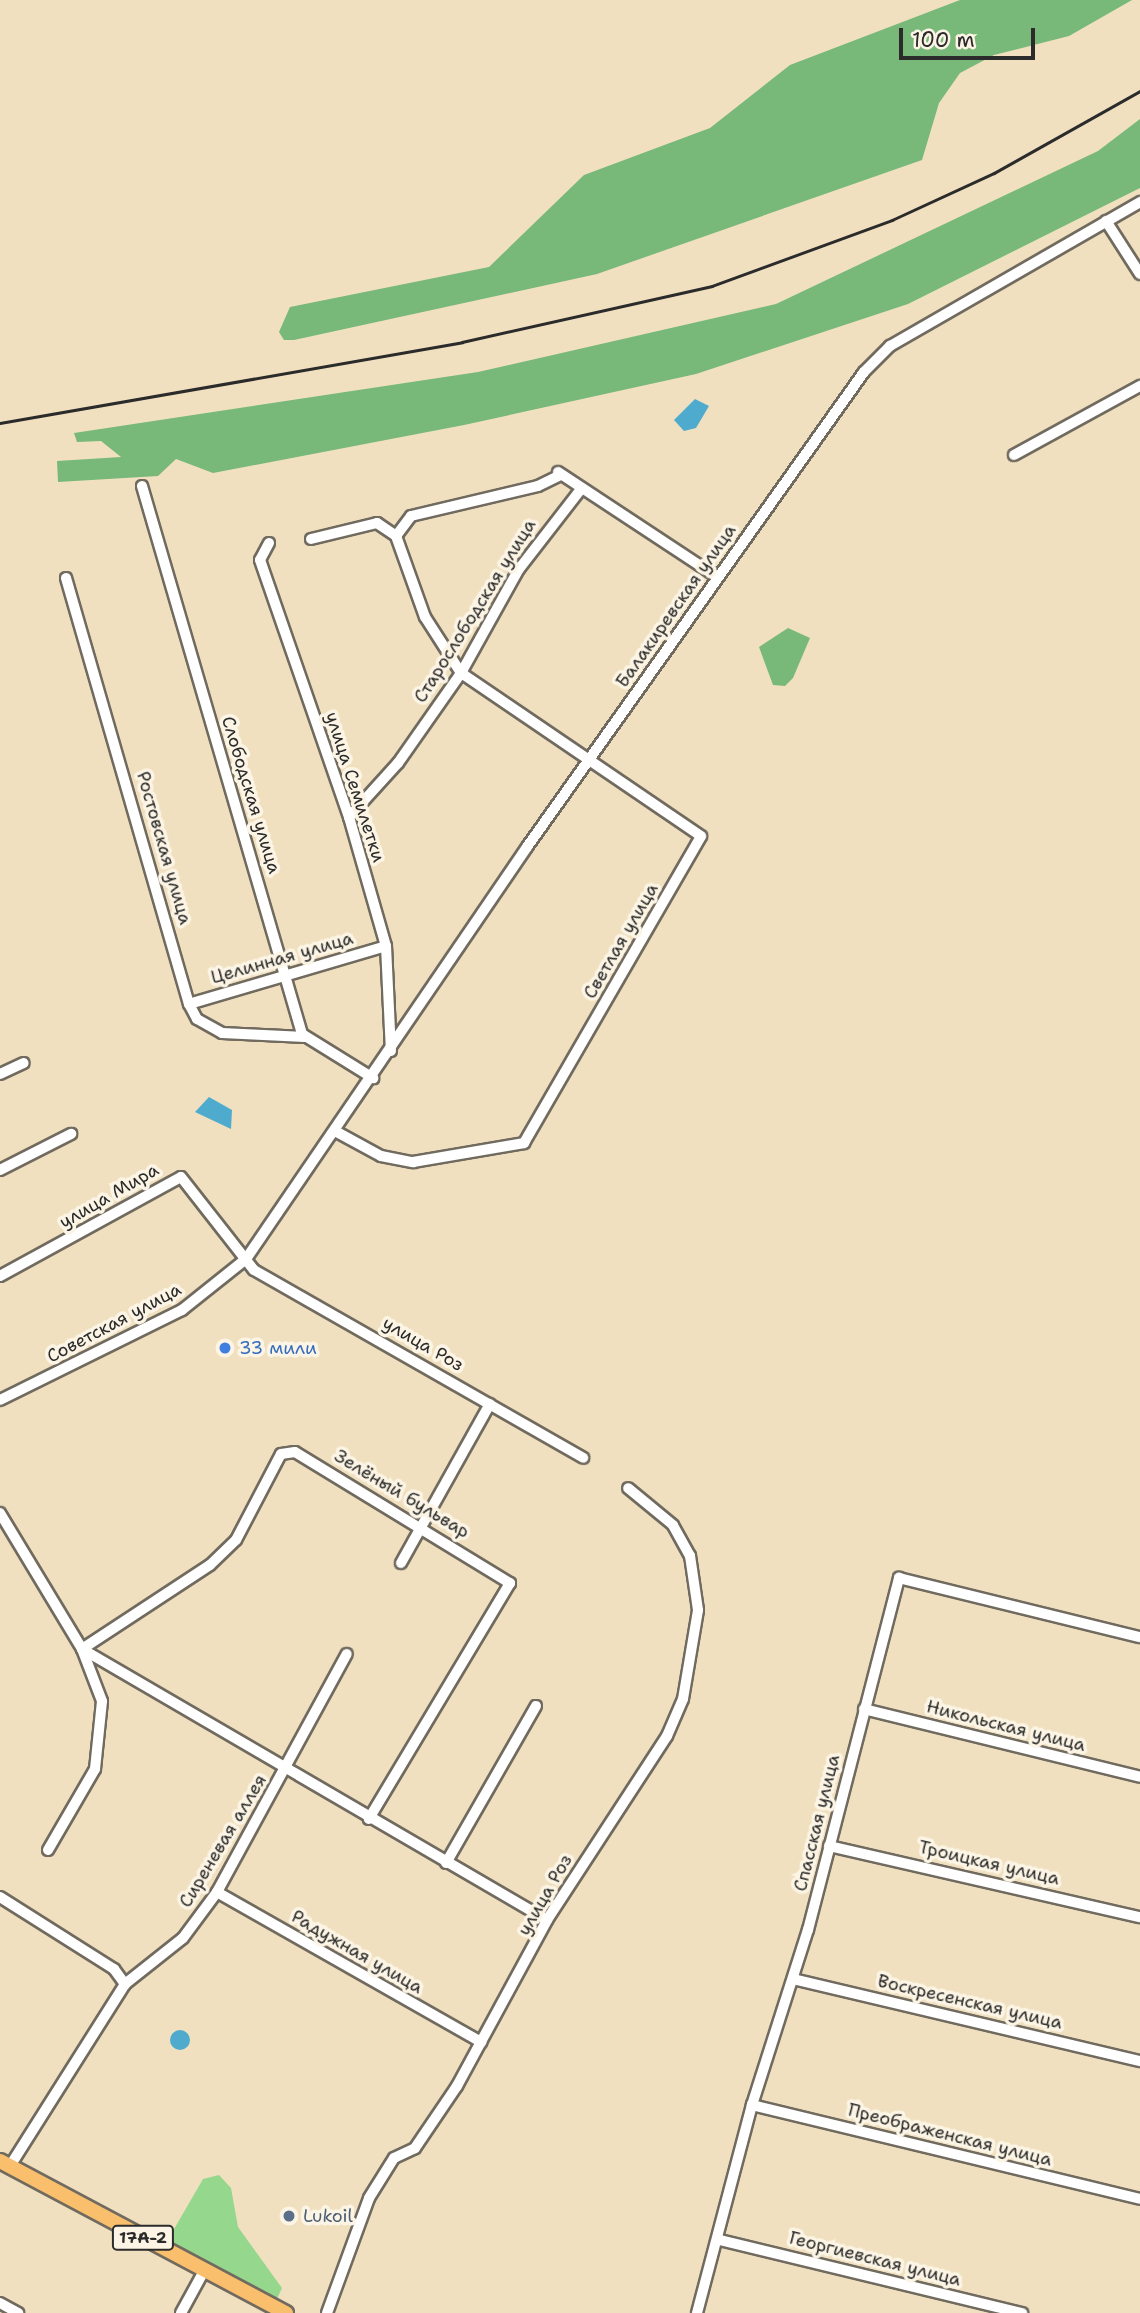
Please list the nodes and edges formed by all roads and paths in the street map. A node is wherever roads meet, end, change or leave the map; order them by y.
1 (1140, 202) edge
2 (1107, 221) junction
3 (1140, 274) edge
4 (1140, 386) edge
5 (1014, 455) dead end
6 (142, 486) dead end
7 (581, 489) junction
8 (396, 536) junction
9 (311, 539) dead end
10 (269, 543) dead end
11 (718, 577) junction
12 (65, 578) dead end
13 (461, 673) junction
14 (588, 760) junction
15 (349, 817) junction
16 (386, 946) junction
17 (286, 976) junction
18 (189, 1004) junction
19 (305, 1037) junction
20 (391, 1051) junction
21 (24, 1063) dead end
22 (0, 1074) edge
23 (373, 1078) junction
24 (335, 1131) junction
25 (71, 1134) dead end
26 (0, 1170) edge
27 (246, 1259) junction
28 (0, 1276) edge
29 (0, 1400) edge
30 (490, 1404) junction
31 (583, 1458) dead end
32 (628, 1488) dead end
33 (0, 1513) edge
34 (422, 1526) junction
35 (401, 1563) dead end
36 (1140, 1637) edge
37 (82, 1649) junction
38 (348, 1654) dead end
39 (536, 1706) dead end
40 (864, 1709) junction
41 (285, 1771) junction
42 (1140, 1777) edge
43 (369, 1819) junction
44 (829, 1846) junction
45 (48, 1850) dead end
46 (446, 1863) junction
47 (217, 1892) junction
48 (0, 1897) edge
49 (1140, 1917) edge
50 (547, 1920) junction
51 (793, 1979) junction
52 (125, 1984) junction
53 (481, 2042) junction
54 (1140, 2061) edge
55 (752, 2105) junction
56 (5, 2163) edge
57 (1140, 2199) edge
58 (719, 2240) junction
59 (204, 2271) junction
60 (0, 2303) edge
61 (18, 2313) edge
62 (181, 2313) edge
63 (286, 2313) edge
64 (327, 2313) edge
65 (697, 2313) edge
66 (1021, 2313) edge

1 - 2 street, Балакиревская улица
2 - 3 street
2 - 11 street, Балакиревская улица
4 - 5 street
6 - 17 street, Слободская улица
7 - 8 street, Старослободская улица
7 - 11 street, Старослободская улица
7 - 13 street, Старослободская улица
8 - 9 street
8 - 13 street
10 - 15 street, улица Семилетки
11 - 14 street, Балакиревская улица
12 - 18 street, Ростовская улица
13 - 14 street, Светлая улица
13 - 15 street, Старослободская улица
14 - 20 street, Балакиревская улица
14 - 24 street, Светлая улица
15 - 16 street, улица Семилетки
16 - 17 street, Целинная улица
16 - 20 street, улица Семилетки
17 - 18 street, Целинная улица
17 - 19 street, Слободская улица
18 - 19 street, Ростовская улица
19 - 23 street
20 - 23 street, Балакиревская улица
21 - 22 street
23 - 24 street, Балакиревская улица
24 - 27 street, Советская улица
25 - 26 street
27 - 28 street, улица Мира
27 - 29 street, Советская улица
27 - 30 street, улица Роз
30 - 31 street, улица Роз
30 - 34 street
32 - 50 street, улица Роз
33 - 37 street
34 - 35 street
34 - 37 street, Зелёный бульвар
34 - 43 street, Зелёный бульвар
36 - 40 street, Спасская улица
37 - 41 street
37 - 45 street
38 - 41 street, Сиреневая аллея
39 - 46 street
40 - 42 street, Никольская улица
40 - 44 street, Спасская улица
41 - 43 street
41 - 47 street, Сиреневая аллея
43 - 46 street
44 - 49 street, Троицкая улица
44 - 51 street, Спасская улица
46 - 50 street
47 - 52 street, Сиреневая аллея
47 - 53 street, Радужная улица
48 - 52 street
50 - 53 street, улица Роз
51 - 54 street, Воскресенская улица
51 - 55 street, Спасская улица
52 - 56 street, Сиреневая аллея
53 - 64 street, улица Роз
55 - 57 street, Преображенская улица
55 - 58 street, Спасская улица
56 - 59 main road, 17А-2
58 - 65 street, Спасская улица
58 - 66 street, Георгиевская улица
59 - 62 street
59 - 63 main road, 17А-2
60 - 61 street

